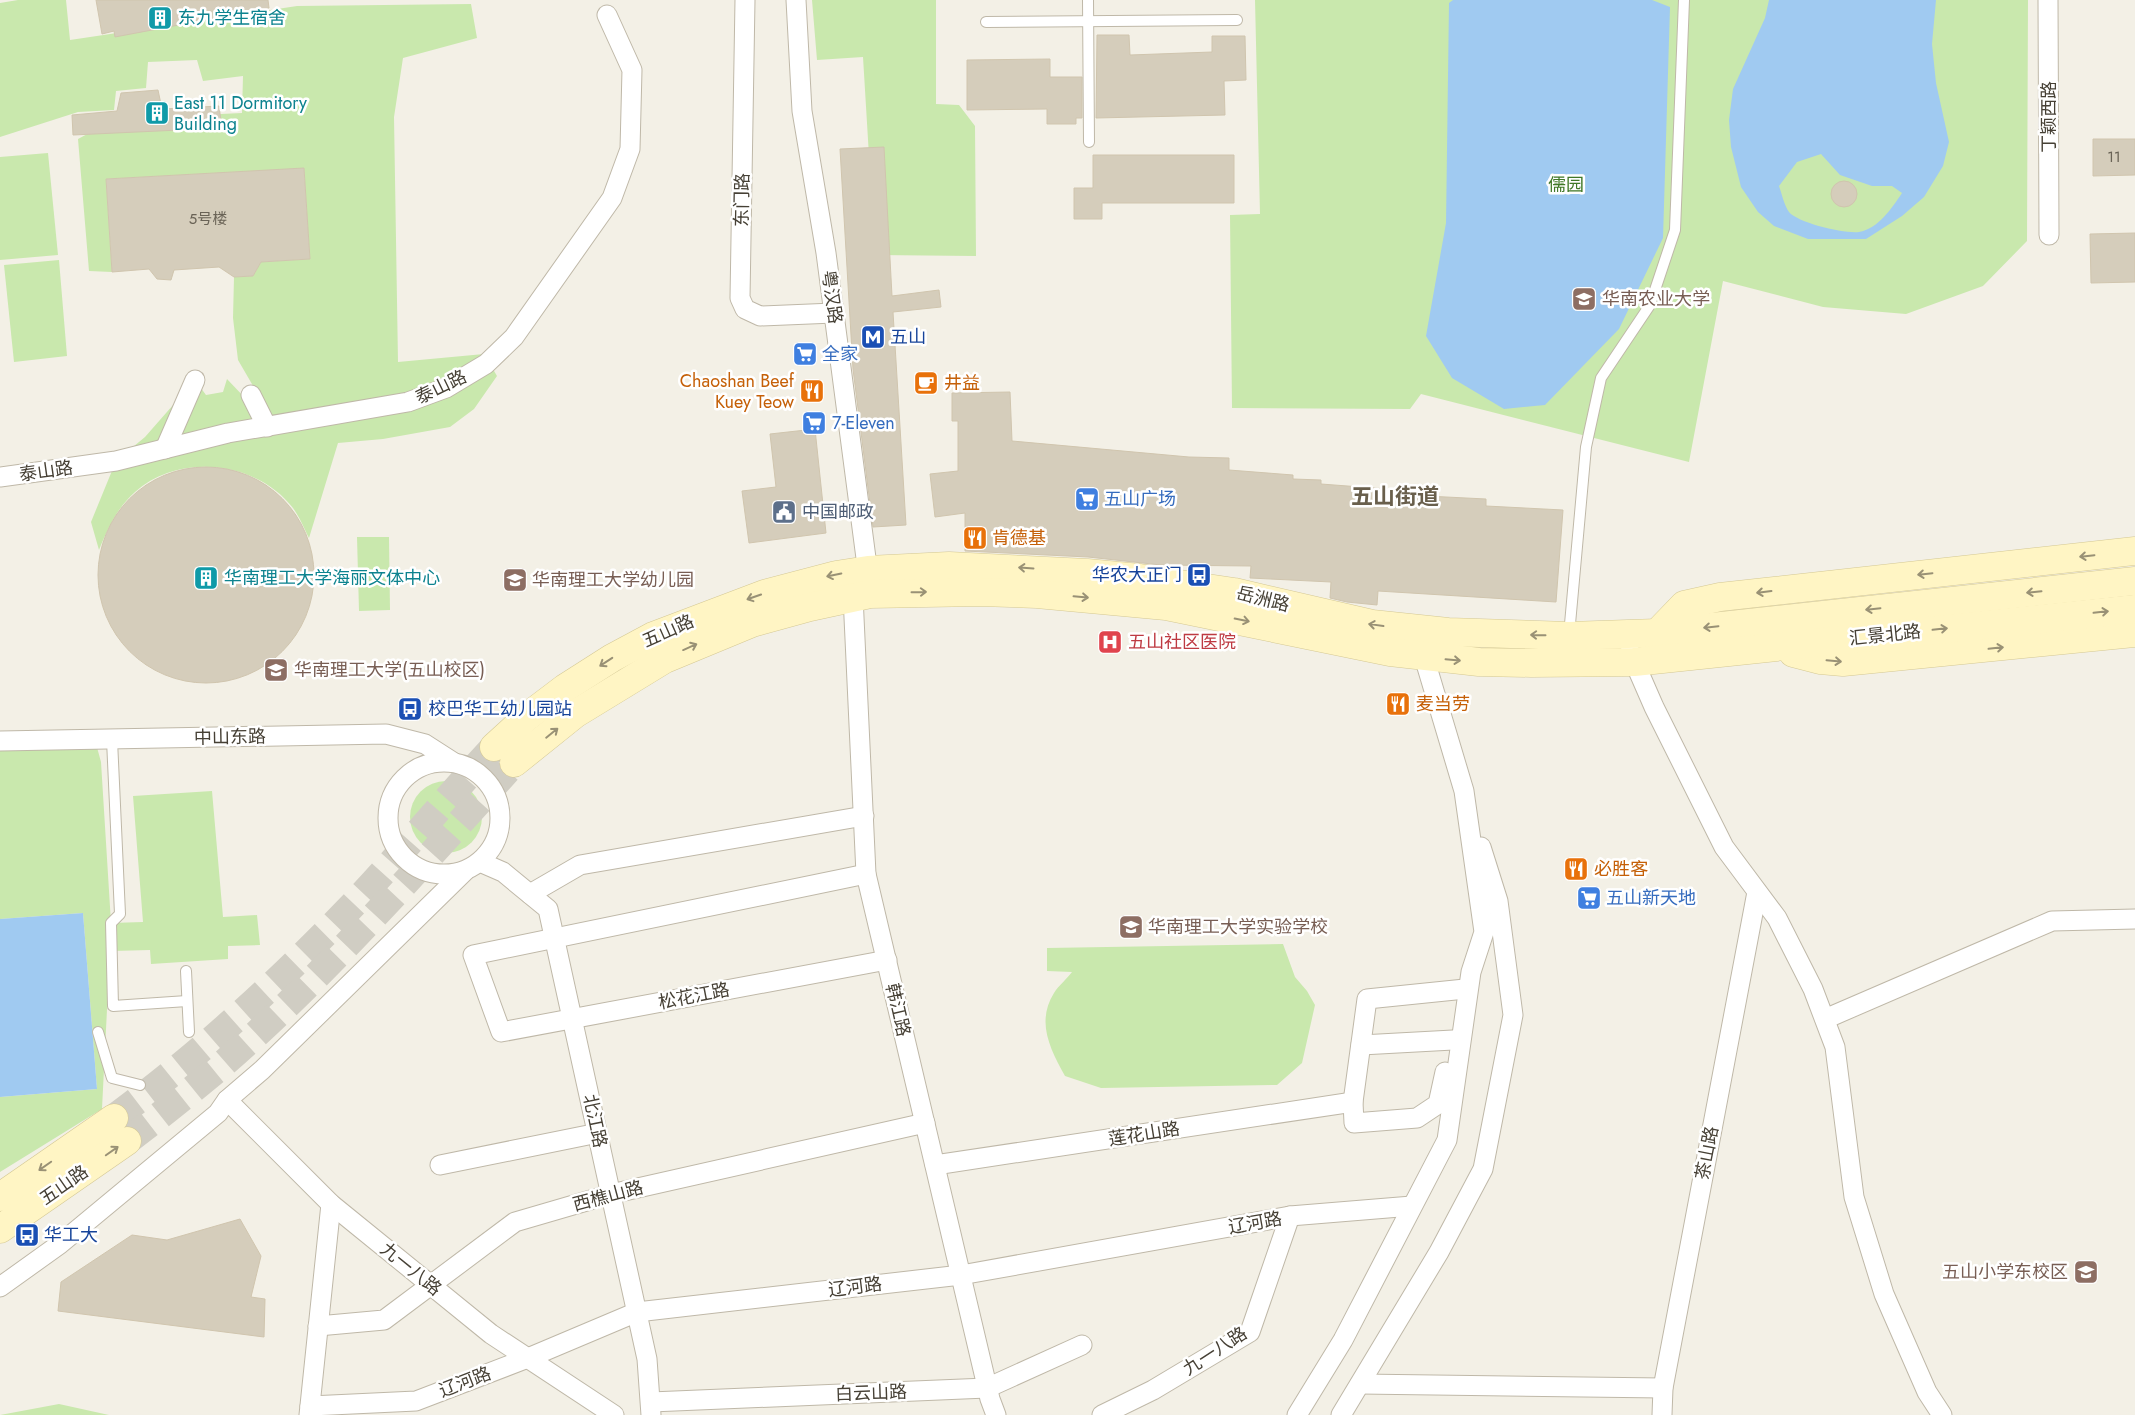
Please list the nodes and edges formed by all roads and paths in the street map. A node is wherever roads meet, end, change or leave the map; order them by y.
1 (745, 0) edge
2 (796, 0) edge
3 (1088, 0) edge
4 (1684, 0) edge
5 (2048, 0) edge
6 (607, 15) dead end
7 (1237, 20) dead end
8 (1088, 21) junction
9 (986, 22) dead end
10 (1089, 142) dead end
11 (2049, 235) dead end
12 (834, 313) junction
13 (195, 380) dead end
14 (251, 394) dead end
15 (266, 427) junction
16 (165, 449) junction
17 (0, 478) edge
18 (2135, 551) edge
19 (2135, 581) edge
20 (864, 587) junction
21 (2135, 608) edge
22 (2135, 633) edge
23 (1622, 634) junction
24 (1657, 634) junction
25 (1569, 636) junction
26 (1769, 648) junction
27 (1424, 657) junction
28 (1634, 662) junction
29 (112, 740) junction
30 (0, 741) edge
31 (494, 747) tunnel mouth
32 (454, 762) junction
33 (514, 764) tunnel mouth
34 (1464, 791) junction
35 (864, 816) junction
36 (473, 866) junction
37 (866, 874) junction
38 (1757, 892) junction
39 (530, 894) junction
40 (2135, 918) edge
41 (554, 937) junction
42 (887, 960) junction
43 (186, 972) dead end
44 (1468, 981) junction
45 (187, 1001) junction
46 (573, 1019) junction
47 (1825, 1019) junction
48 (98, 1032) dead end
49 (189, 1032) dead end
50 (1453, 1040) junction
51 (1361, 1045) junction
52 (140, 1085) dead end
53 (227, 1100) junction
54 (1353, 1102) junction
55 (925, 1123) junction
56 (598, 1133) junction
57 (440, 1165) dead end
58 (935, 1165) junction
59 (611, 1194) junction
60 (0, 1197) edge
61 (331, 1204) junction
62 (1412, 1206) junction
63 (1290, 1216) junction
64 (0, 1229) edge
65 (961, 1275) junction
66 (431, 1285) junction
67 (0, 1288) edge
68 (637, 1312) junction
69 (318, 1326) junction
70 (1082, 1345) dead end
71 (528, 1358) junction
72 (1360, 1384) junction
73 (987, 1388) junction
74 (1663, 1388) junction
75 (415, 1408) edge
76 (651, 1409) edge
77 (310, 1411) edge
78 (614, 1415) edge
79 (996, 1415) edge
80 (1102, 1415) edge
81 (1297, 1415) edge
82 (1341, 1415) edge
83 (1662, 1415) edge
84 (1942, 1415) edge

1 - 12 street, 东门路
2 - 12 street, 粤汉路
3 - 8 lane
4 - 25 lane
5 - 11 street, 丁颖西路
6 - 15 street, 泰山路
7 - 8 lane
8 - 9 lane
8 - 10 lane
12 - 20 street, 粤汉路
13 - 16 street
14 - 15 street
15 - 16 street, 泰山路
16 - 17 street, 泰山路
18 -> 24 main road
19 -> 24 main road, 汇景北路
25 -> 20 main road, 岳洲路
20 -> 27 main road, 岳洲路
20 -> 31 main road, 五山路
33 -> 20 main road, 五山路
20 - 35 street, 韩江路
26 -> 21 main road, 汇景北路
26 -> 22 main road
23 - 24 main road, 岳洲路
23 - 25 main road, 岳洲路
23 - 28 street
26 - 28 main road, 汇景北路
27 -> 28 main road, 岳洲路
27 - 34 street
28 - 38 street
29 - 30 street, 中山东路
29 - 32 street, 中山东路
29 - 45 lane
32 - 36 street
32 - 36 street
34 - 44 street
34 - 72 street
35 - 37 street, 韩江路
35 - 39 street
36 - 39 street, 北江路
36 - 53 street
37 - 41 street
37 - 42 street, 韩江路
38 - 47 street
38 - 74 street, 茶山路
39 - 41 street, 北江路
40 - 47 street
41 - 46 street, 北江路
41 - 46 street, 松花江路
42 - 46 street, 松花江路
42 - 55 street, 韩江路
43 - 45 lane
44 - 50 street
44 - 51 street
44 - 62 street
45 - 49 lane
46 - 56 street, 北江路
47 - 84 street
48 - 52 lane
50 - 51 street
50 - 54 street
51 - 54 street
53 - 61 street, 九一八路
53 - 67 street
54 - 58 street, 莲花山路
55 - 58 street, 韩江路
55 - 59 street, 西樵山路
56 - 57 street
56 - 59 street, 北江路
58 - 65 street, 韩江路
59 - 66 street, 西樵山路
59 - 68 street, 北江路
64 -> 60 main road, 五山路
61 - 66 street, 九一八路
61 - 69 street
62 - 63 street, 辽河路
62 - 81 street
63 - 65 street, 辽河路
63 - 80 street, 九一八路
65 - 68 street, 辽河路
65 - 73 street, 韩江路
66 - 69 street, 西樵山路
66 - 71 street, 九一八路
68 - 71 street, 辽河路
68 - 76 street, 北江路
69 - 77 street
70 - 73 street, 白云山路
71 - 75 street, 辽河路
71 - 78 street, 九一八路
72 - 74 street
72 - 82 street
73 - 76 street, 白云山路
73 - 79 street, 韩江路
74 - 83 street, 茶山路
75 - 77 street, 辽河路

